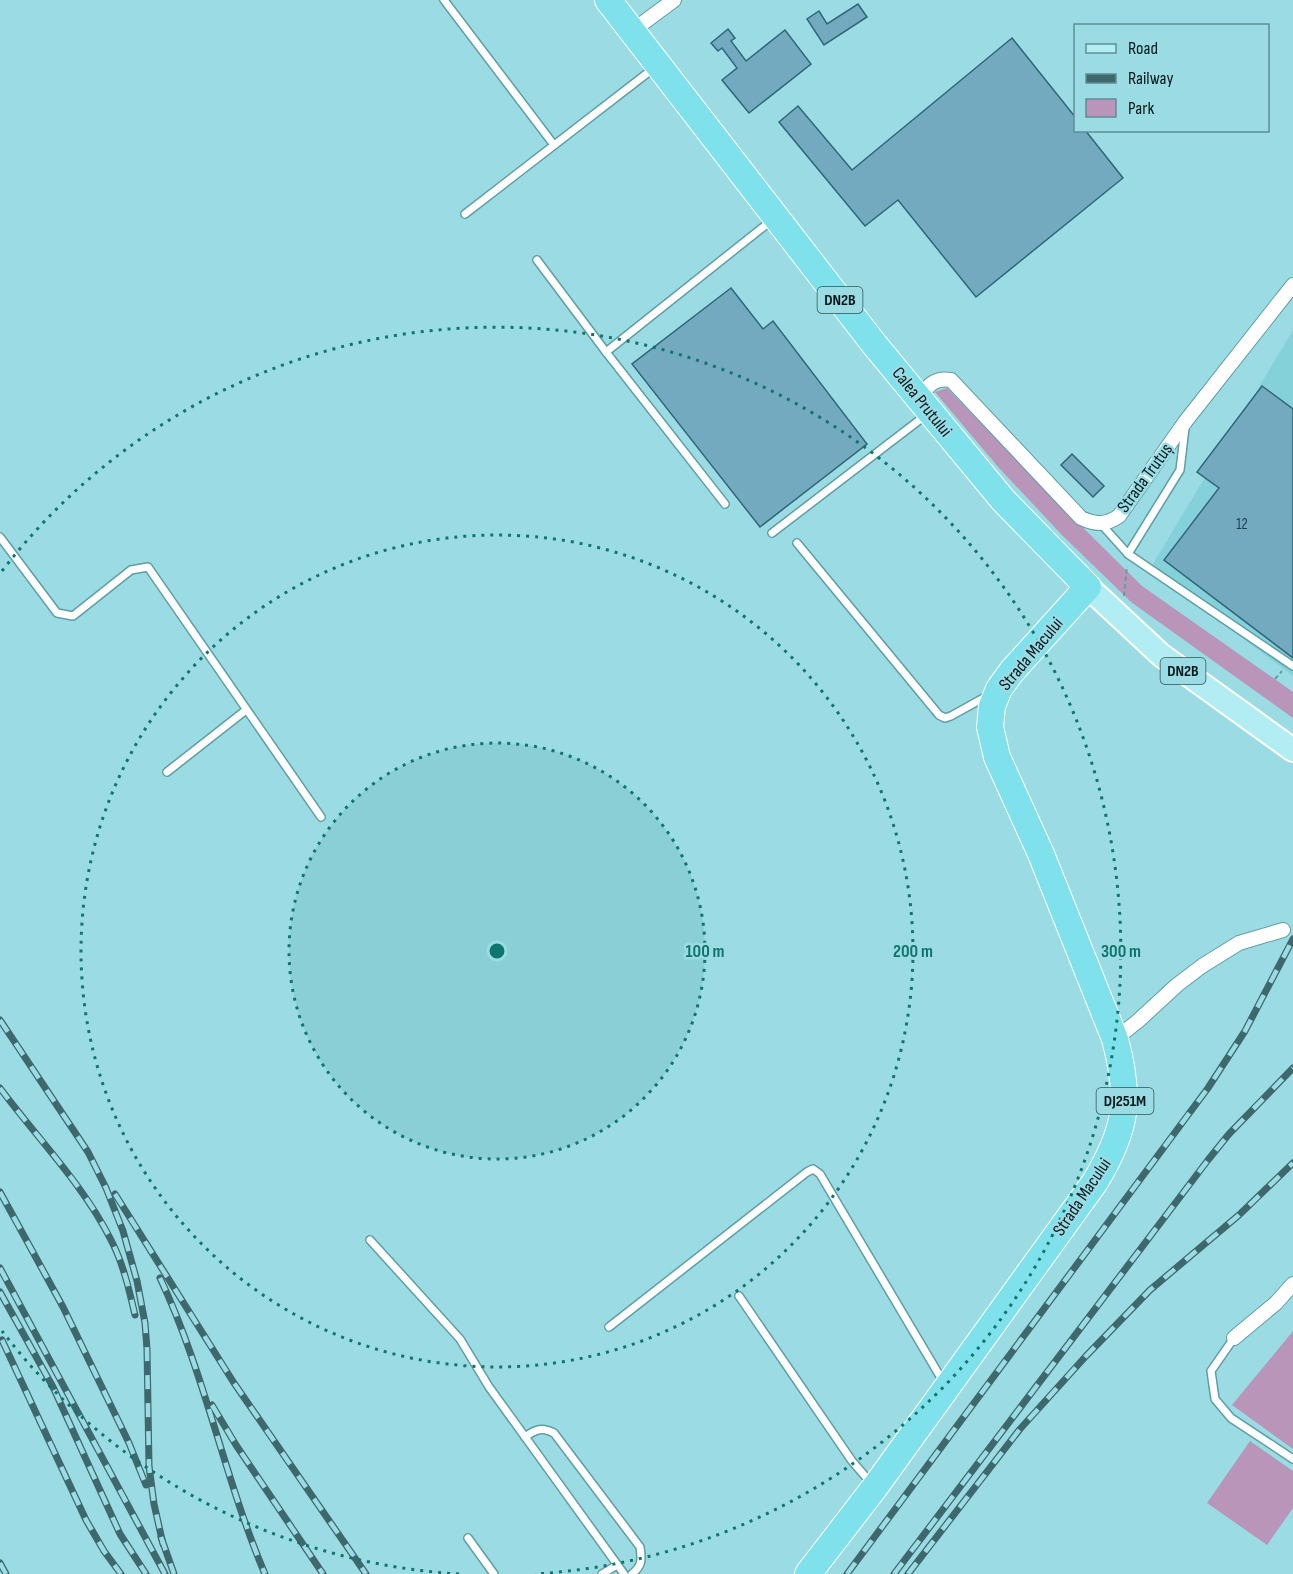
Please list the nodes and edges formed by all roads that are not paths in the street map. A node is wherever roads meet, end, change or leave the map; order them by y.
1 (444, 0) edge
2 (608, 0) edge
3 (674, 0) edge
4 (632, 31) junction
5 (658, 65) junction
6 (554, 145) junction
7 (465, 214) dead end
8 (776, 217) junction
9 (537, 260) dead end
10 (1293, 285) edge
11 (606, 352) junction
12 (925, 405) junction
13 (1185, 422) junction
14 (725, 504) dead end
15 (1101, 524) junction
16 (772, 533) dead end
17 (0, 537) edge
18 (798, 543) dead end
19 (1128, 554) junction
20 (1088, 587) junction
21 (1293, 666) edge
22 (999, 689) junction
23 (246, 710) junction
24 (1289, 748) edge
25 (167, 772) dead end
26 (321, 817) dead end
27 (1283, 930) dead end
28 (1115, 1039) junction
29 (370, 1240) dead end
30 (1293, 1284) edge
31 (739, 1296) dead end
32 (609, 1327) dead end
33 (1234, 1338) joint
34 (947, 1388) junction
35 (525, 1437) junction
36 (1293, 1459) edge
37 (875, 1487) junction
38 (468, 1538) dead end
39 (617, 1565) junction
40 (494, 1574) edge
41 (602, 1574) edge
42 (624, 1574) edge
43 (632, 1574) edge
44 (808, 1574) edge

1 - 6 lane
2 - 4 highway, Calea Prutului / DN2B
3 - 4 street
4 - 5 highway, Calea Prutului / DN2B
5 - 6 lane
5 - 8 highway, Calea Prutului / DN2B
6 - 7 lane
8 - 11 lane
8 - 12 highway, Calea Prutului / DN2B
9 - 11 lane
10 - 13 street, Strada Trutuș
11 - 14 lane
12 - 15 street, Strada Trutuș
12 - 16 lane
12 - 20 highway, Calea Prutului / DN2B
13 - 15 street, Strada Trutuș
13 - 19 lane
15 - 19 lane
17 - 23 lane
18 - 22 lane
19 - 21 lane
20 - 22 highway, Strada Macului / DJ251M
20 - 24 main road, Calea Prutului / DN2B
22 - 28 highway, Strada Macului / DJ251M
23 - 25 lane
23 - 26 lane
27 - 28 street
28 - 34 highway, Strada Macului / DJ251M
29 - 35 lane
30 - 33 street
31 - 37 lane
32 - 34 lane
33 - 36 lane
34 - 37 highway, Strada Macului / DJ251M
35 - 39 lane
35 - 43 lane
37 - 44 highway, Strada Macului / DJ251M
38 - 40 lane
39 - 41 lane
39 - 42 lane

